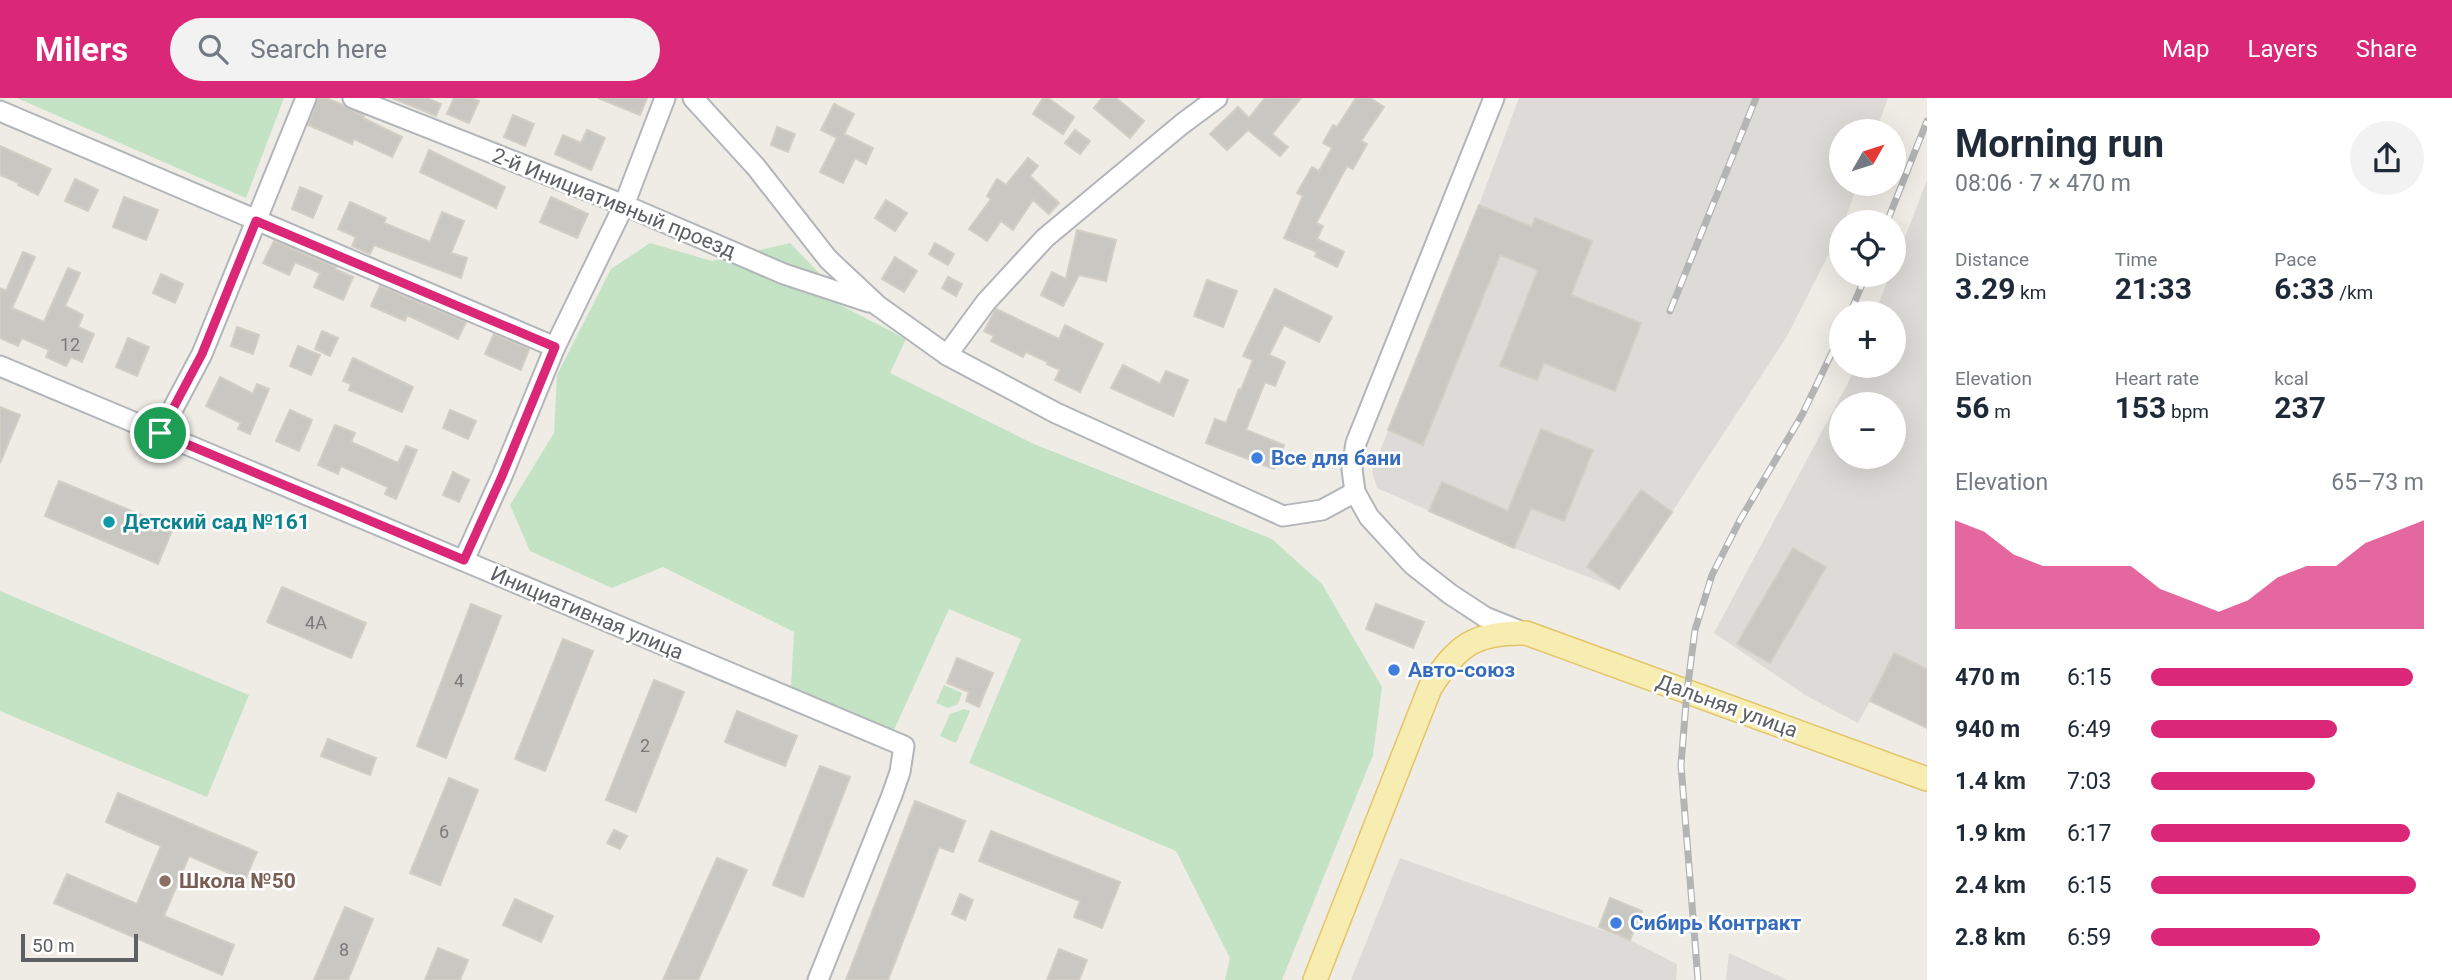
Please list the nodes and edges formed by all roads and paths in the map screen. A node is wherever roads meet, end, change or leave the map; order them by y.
1 (306, 98) edge
2 (353, 98) edge
3 (666, 98) edge
4 (693, 98) edge
5 (1217, 98) edge
6 (1494, 98) edge
7 (0, 111) edge
8 (624, 205) junction
9 (256, 221) junction
10 (877, 305) junction
11 (555, 347) junction
12 (947, 355) junction
13 (0, 366) edge
14 (160, 433) junction
15 (1355, 492) junction
16 (464, 560) junction
17 (1526, 634) junction
18 (1927, 779) edge
19 (817, 980) edge
20 (1315, 980) edge

1 - 9 street
2 - 8 street, 2-й Инициативный проезд
3 - 8 street
4 - 10 street
5 - 12 street
6 - 15 street
7 - 9 street
8 - 10 street, 2-й Инициативный проезд
8 - 11 street
9 - 11 street
9 - 14 street
10 - 12 street
11 - 16 street
12 - 15 street
13 - 14 street, Инициативная улица
14 - 16 street, Инициативная улица
15 - 17 street
16 - 19 street, Инициативная улица
17 - 18 main road, Дальняя улица
17 - 20 main road

